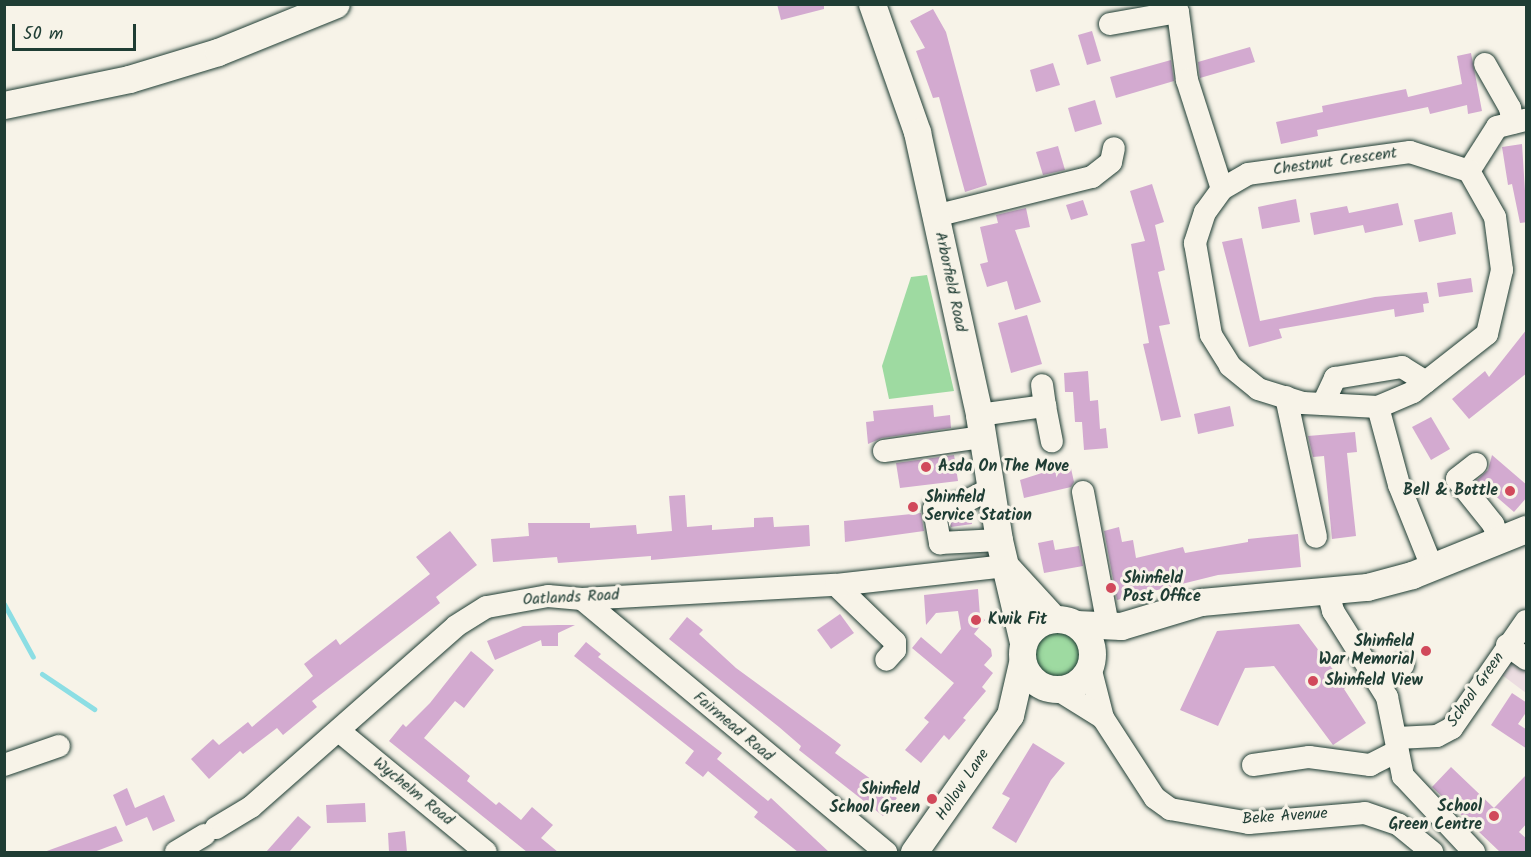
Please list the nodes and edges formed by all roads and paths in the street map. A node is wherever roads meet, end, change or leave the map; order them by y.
1 (336, 4) edge
2 (872, 4) edge
3 (1110, 24) dead end
4 (1485, 64) dead end
5 (4, 105) edge
6 (1520, 122) edge
7 (1114, 148) dead end
8 (1469, 171) junction
9 (1222, 189) junction
10 (935, 216) junction
11 (1426, 382) junction
12 (1286, 397) junction
13 (1323, 404) junction
14 (1378, 406) junction
15 (980, 426) junction
16 (1052, 441) dead end
17 (884, 451) dead end
18 (1476, 464) dead end
19 (990, 489) junction
20 (1083, 492) dead end
21 (1527, 529) edge
22 (1316, 537) dead end
23 (1499, 539) junction
24 (1002, 553) junction
25 (1432, 567) junction
26 (836, 585) junction
27 (1328, 592) junction
28 (582, 599) junction
29 (1065, 621) junction
30 (1527, 621) edge
31 (1115, 626) junction
32 (1507, 645) junction
33 (1022, 652) junction
34 (1527, 659) edge
35 (886, 660) dead end
36 (1091, 661) junction
37 (1403, 665) dead end
38 (1379, 681) junction
39 (1054, 690) junction
40 (1010, 715) junction
41 (1103, 718) junction
42 (339, 732) junction
43 (1398, 744) junction
44 (59, 746) dead end
45 (4, 765) edge
46 (1253, 765) dead end
47 (474, 849) edge
48 (176, 852) edge
49 (886, 852) edge
50 (915, 852) edge
51 (1432, 852) edge
52 (1474, 852) edge

1 - 5 main road
2 - 10 main road, Arborfield Road
3 - 9 street
4 - 6 street
6 - 8 street
7 - 10 street
8 - 9 street, Chestnut Crescent
8 - 11 street, Chestnut Crescent
9 - 12 street, Chestnut Crescent
10 - 15 main road, Arborfield Road
11 - 13 street
11 - 14 street, Chestnut Crescent
12 - 13 street, Chestnut Crescent
12 - 22 street
13 - 14 street, Chestnut Crescent
14 - 25 street
15 - 16 street
15 - 17 street
15 - 19 main road, Arborfield Road
18 - 23 street
19 - 24 main road, Arborfield Road
19 - 24 street
20 - 31 street
21 - 23 main road
23 - 25 main road
24 - 26 street, Oatlands Road
24 - 29 main road
24 - 33 main road, Arborfield Road
25 - 27 main road
26 - 28 street, Oatlands Road
26 - 35 street
27 - 31 main road
27 - 38 street
28 - 42 street, Oatlands Road
28 - 49 street, Fairmead Road
29 - 31 main road
29 - 33 main road
29 - 36 main road
30 - 32 street, School Green
31 - 36 main road
32 - 34 street
32 - 43 street, School Green
33 - 39 main road
33 - 40 main road, Hollow Lane
36 - 39 main road
36 - 41 street
37 - 38 street
38 - 43 street
39 - 40 main road, Hollow Lane
39 - 41 street
40 - 50 main road, Hollow Lane
41 - 51 street, Beke Avenue
42 - 47 street, Wychelm Road
42 - 48 street, Oatlands Road
43 - 46 street
43 - 52 street
44 - 45 street

